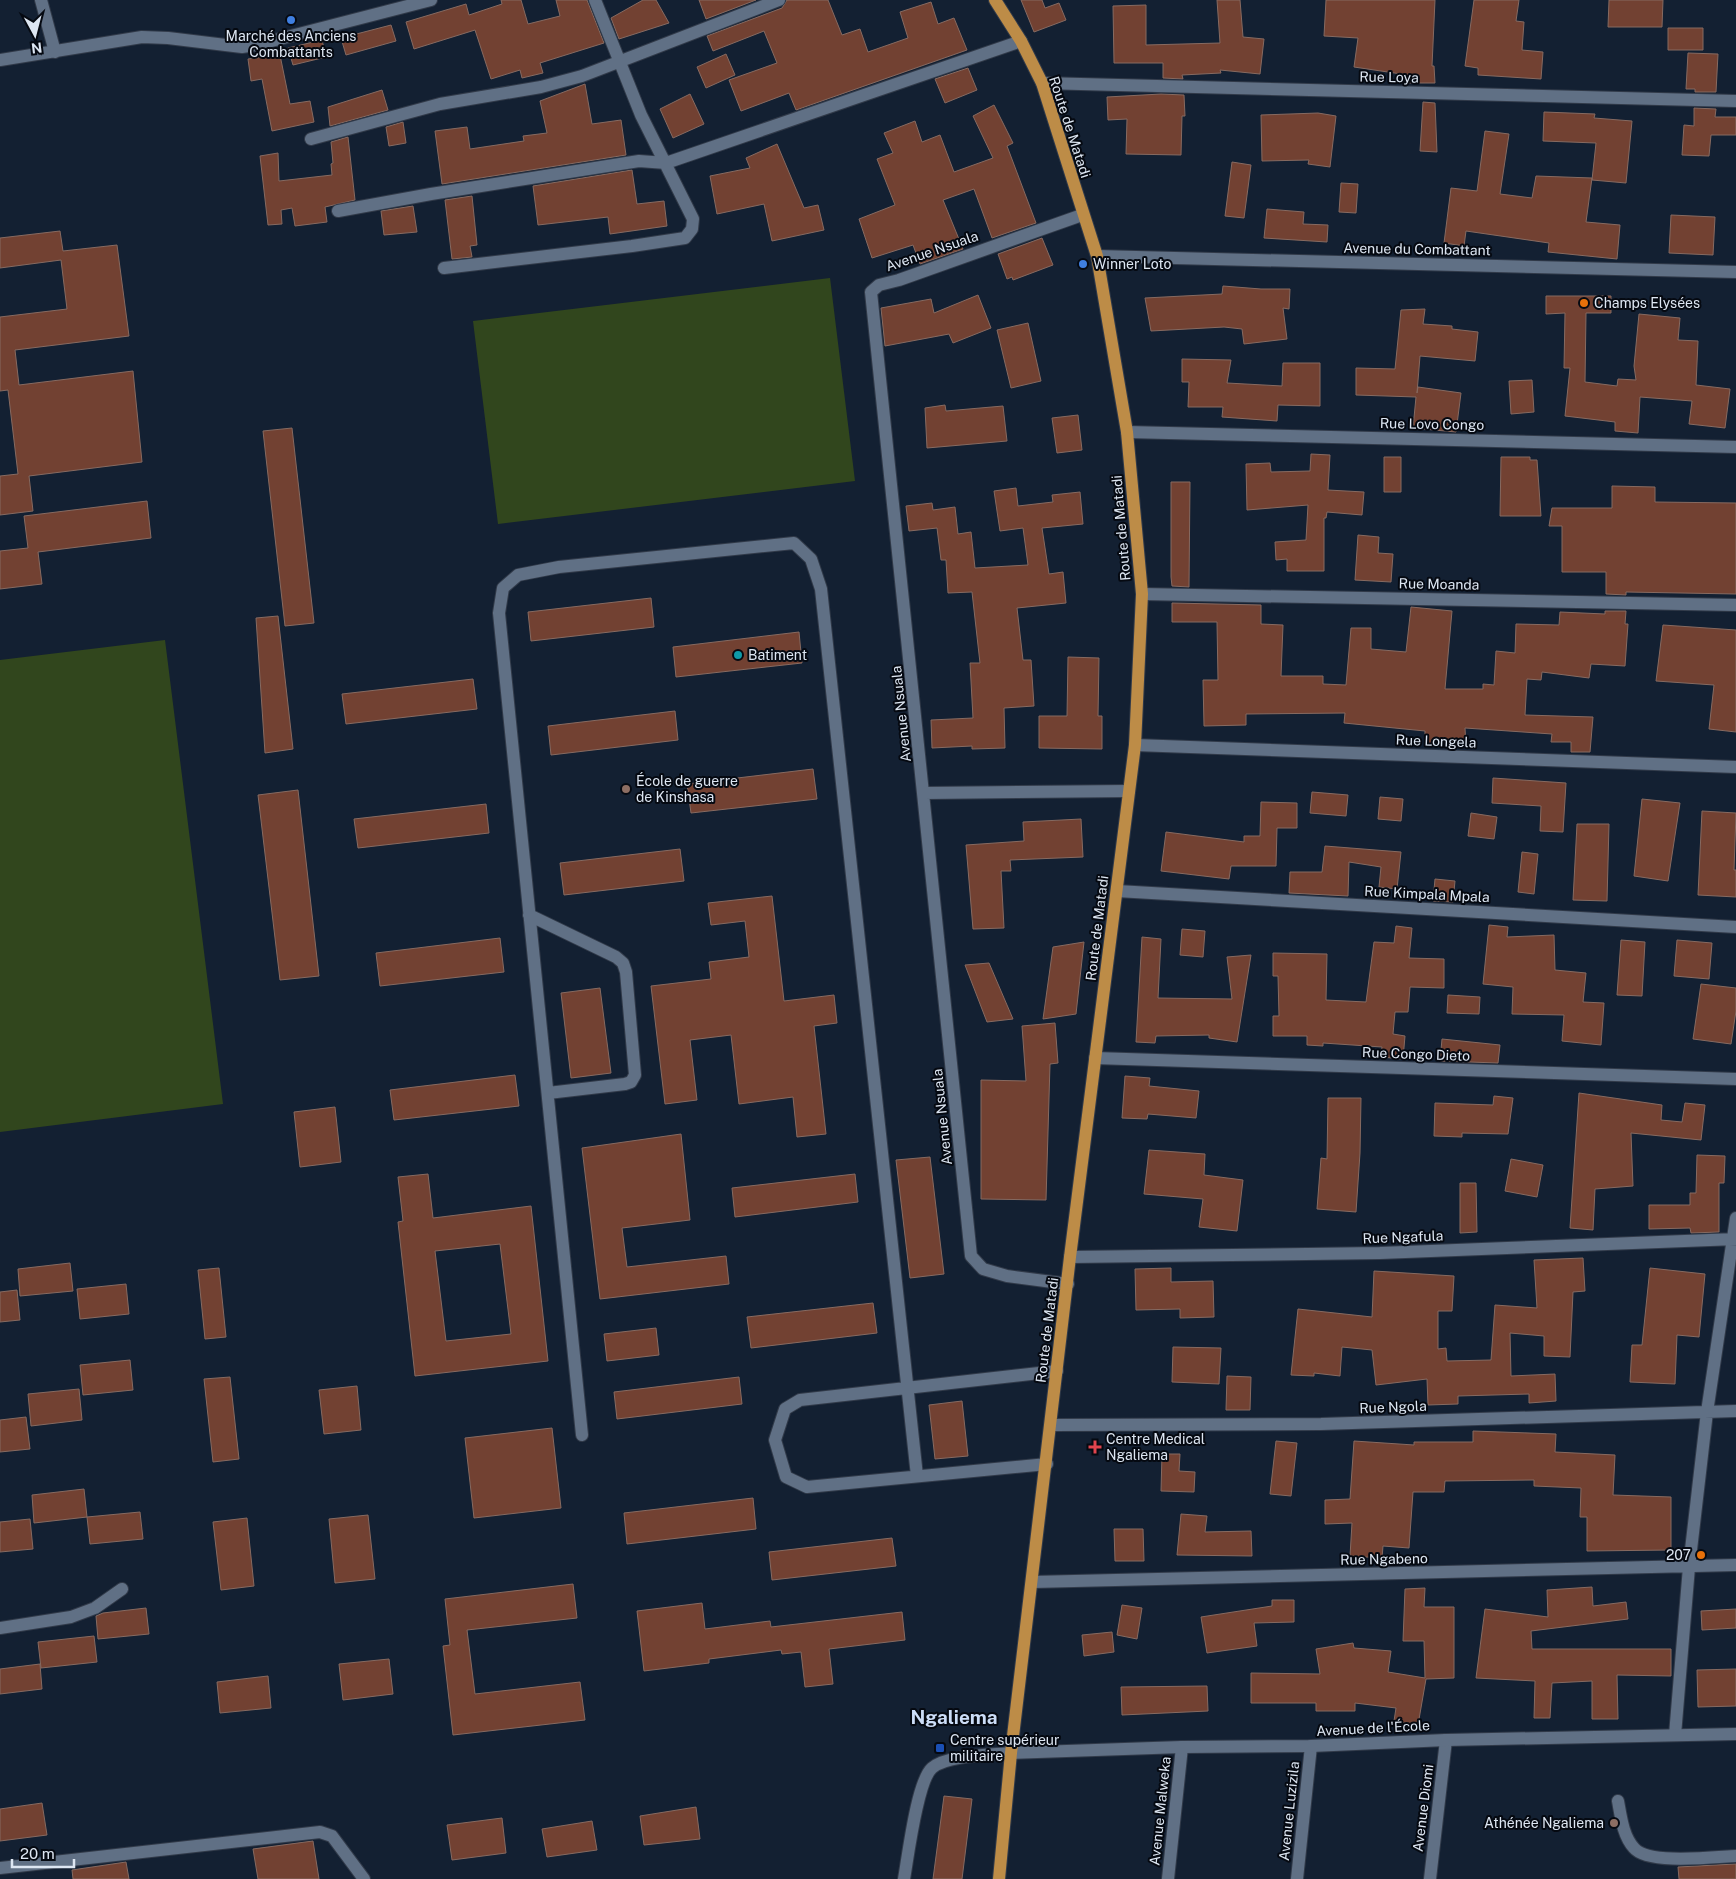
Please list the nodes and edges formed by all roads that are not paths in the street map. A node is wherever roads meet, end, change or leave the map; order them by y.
1 (41, 0) edge
2 (431, 0) edge
3 (595, 0) edge
4 (779, 0) edge
5 (995, 0) edge
6 (1021, 41) junction
7 (55, 52) junction
8 (0, 60) edge
9 (620, 61) junction
10 (1042, 83) junction
11 (1736, 101) edge
12 (311, 139) dead end
13 (666, 163) junction
14 (338, 211) dead end
15 (1082, 215) junction
16 (1097, 256) junction
17 (444, 268) dead end
18 (1736, 272) edge
19 (1127, 432) junction
20 (1736, 447) edge
21 (1142, 594) junction
22 (1736, 605) edge
23 (1134, 745) junction
24 (1736, 767) edge
25 (1129, 791) junction
26 (924, 793) junction
27 (1117, 891) junction
28 (529, 915) junction
29 (1736, 927) edge
30 (1095, 1058) junction
31 (1736, 1079) edge
32 (548, 1093) junction
33 (1736, 1218) edge
34 (1735, 1239) edge
35 (1070, 1257) junction
36 (1068, 1284) junction
37 (1057, 1371) junction
38 (908, 1388) junction
39 (1736, 1411) edge
40 (1707, 1412) junction
41 (1052, 1425) junction
42 (582, 1435) dead end
43 (1047, 1464) junction
44 (917, 1476) junction
45 (1736, 1566) edge
46 (1690, 1567) junction
47 (1032, 1582) junction
48 (122, 1589) dead end
49 (0, 1628) edge
50 (1736, 1734) edge
51 (1675, 1736) junction
52 (1446, 1740) junction
53 (1311, 1746) junction
54 (1182, 1747) junction
55 (1011, 1753) junction
56 (1618, 1802) dead end
57 (1736, 1856) edge
58 (0, 1868) edge
59 (364, 1879) edge
60 (904, 1879) edge
61 (999, 1879) edge
62 (1168, 1879) edge
63 (1297, 1879) edge
64 (1430, 1879) edge

1 - 7 street
2 - 7 street
3 - 9 street
4 - 9 street
5 - 6 main road, Route de Matadi
6 - 10 main road, Route de Matadi
6 - 13 street
7 - 8 street
9 - 12 street
9 - 13 street
10 - 11 street, Rue Loya
10 - 15 main road, Route de Matadi
13 - 14 street
13 - 17 street
15 - 16 main road, Route de Matadi
15 - 26 street, Avenue Nsuala
16 - 18 street, Avenue du Combattant
16 - 19 main road, Route de Matadi
19 - 20 street, Rue Lovo Congo
19 - 21 main road, Route de Matadi
21 - 22 street, Rue Moanda
21 - 23 main road, Route de Matadi
23 - 24 street, Rue Longela
23 - 25 main road, Route de Matadi
25 - 26 street
25 - 27 main road, Route de Matadi
26 - 36 street, Avenue Nsuala
27 - 29 street, Rue Kimpala Mpala
27 - 30 main road, Route de Matadi
28 - 32 street
28 - 32 street
28 - 38 street
30 - 31 street, Rue Congo Dieto
30 - 35 main road, Route de Matadi
32 - 42 street
33 - 34 street
34 - 35 street, Rue Ngafula
34 - 40 street
35 - 36 main road, Route de Matadi
36 - 37 main road, Route de Matadi
37 - 38 street
37 - 41 main road, Route de Matadi
38 - 44 street
38 - 44 street
39 - 40 street, Rue Ngola
40 - 41 street, Rue Ngola
40 - 46 street
41 - 43 main road, Route de Matadi
43 - 44 street
43 - 47 main road, Route de Matadi
45 - 46 street, Rue Ngabeno
46 - 47 street, Rue Ngabeno
46 - 51 street
47 - 55 main road, Route de Matadi
48 - 49 street
50 - 51 street, Avenue de l'École
51 - 52 street, Avenue de l'École
52 - 53 street, Avenue de l'École
52 - 64 street, Avenue Diomi
53 - 54 street, Avenue de l'École
53 - 63 street, Avenue Luzizila
54 - 55 street, Avenue de l'École
54 - 62 street, Avenue Malweka
55 - 60 street, Avenue de l'École
55 - 61 main road, Route de Matadi
56 - 57 street
58 - 59 street

